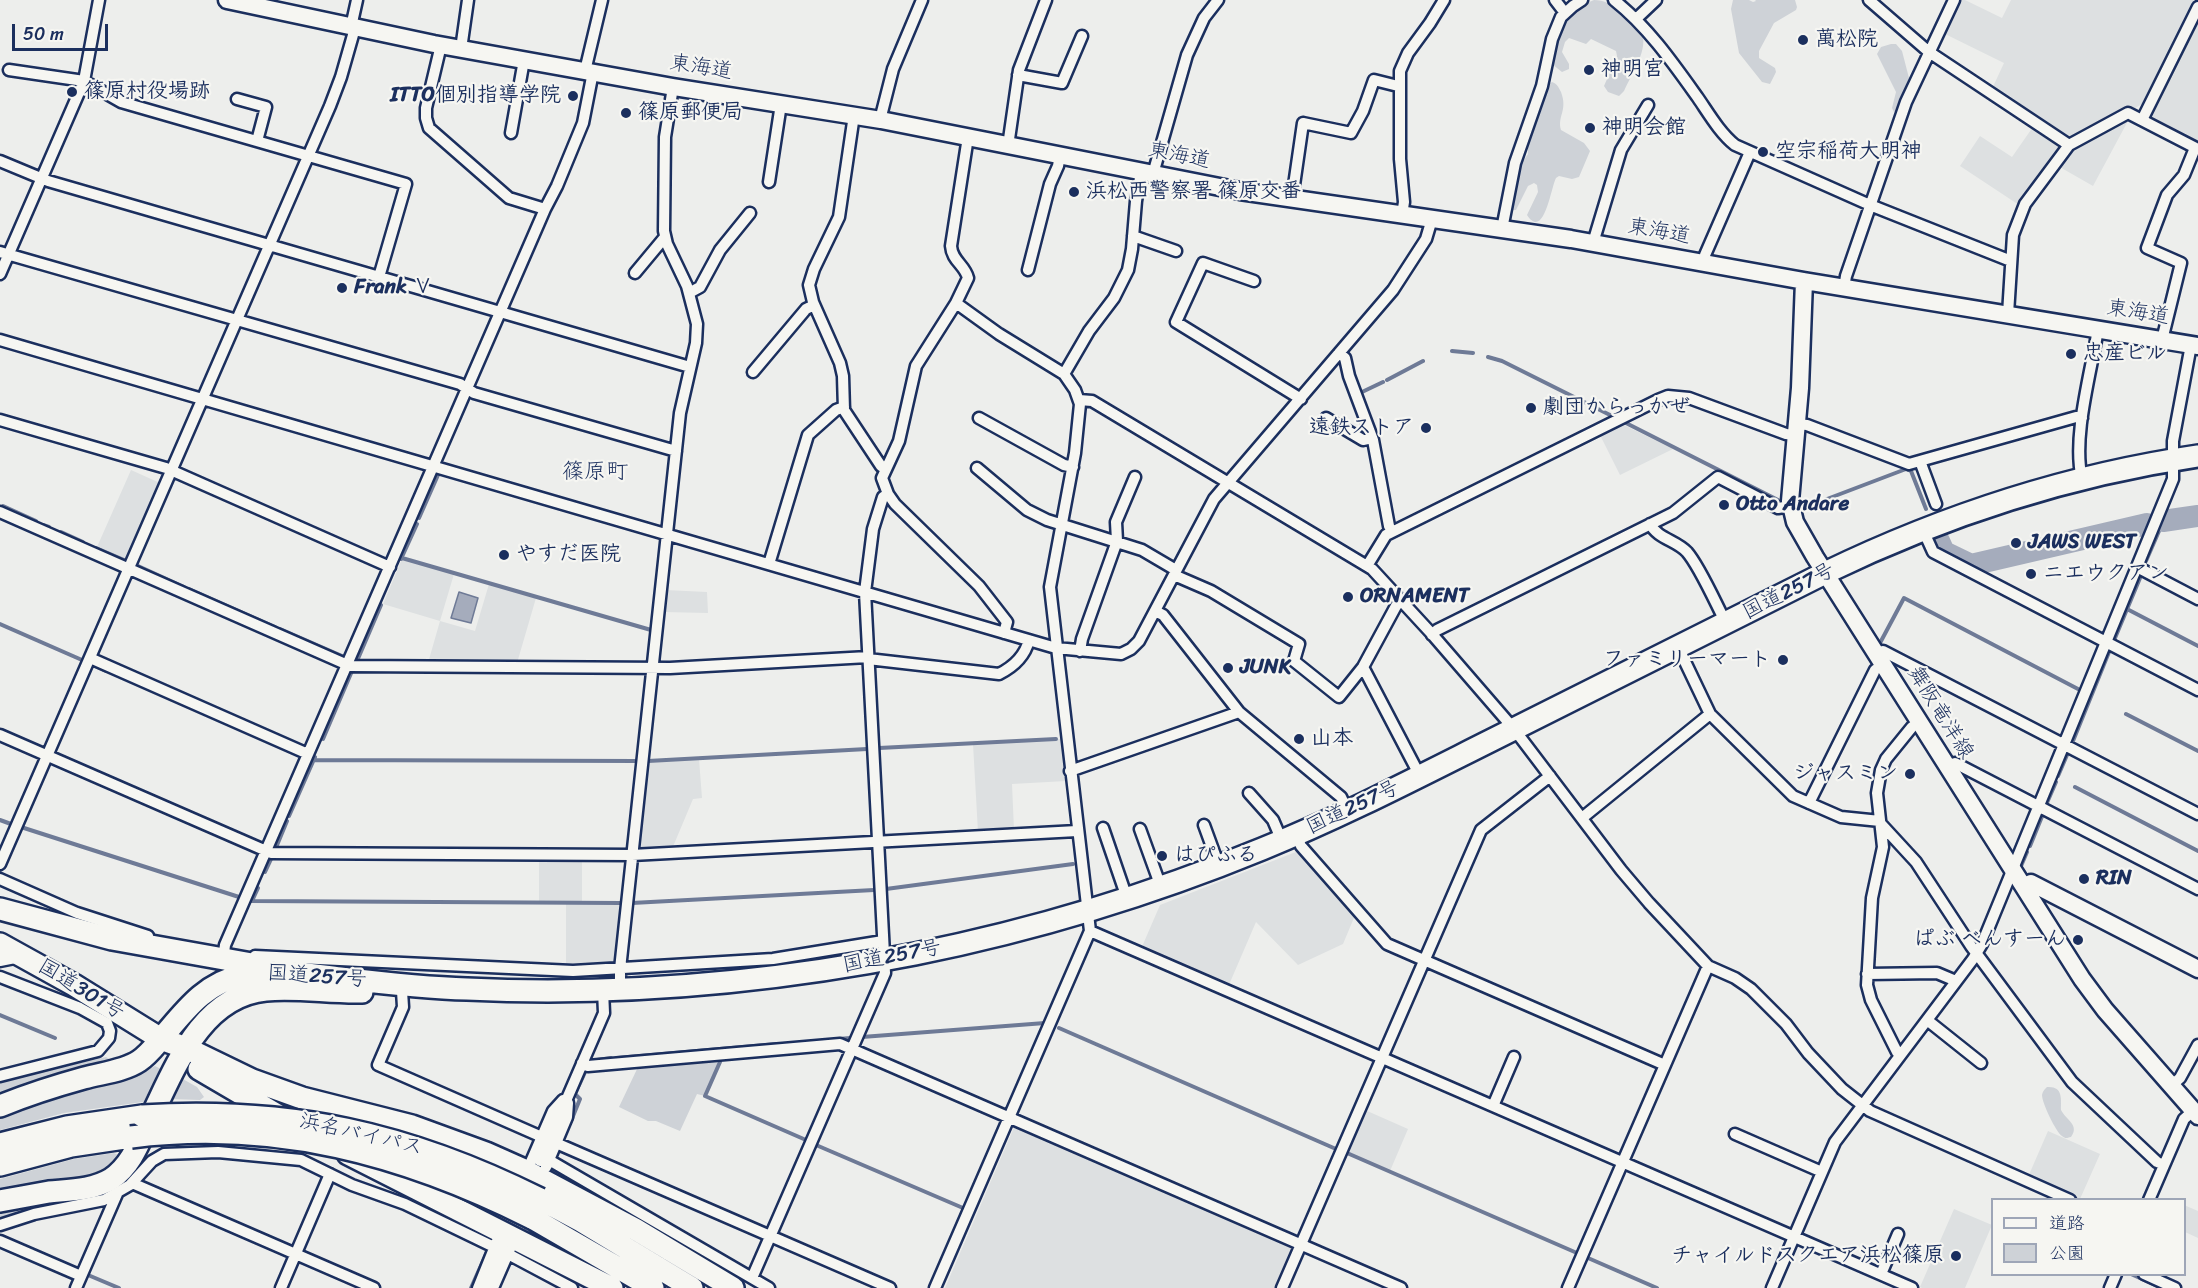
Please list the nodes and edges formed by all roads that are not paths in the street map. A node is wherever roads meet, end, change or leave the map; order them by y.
1 (99, 0) edge
2 (227, 0) edge
3 (357, 0) edge
4 (468, 0) edge
5 (602, 0) edge
6 (922, 0) edge
7 (1046, 0) edge
8 (1218, 0) edge
9 (1444, 0) edge
10 (1555, 0) edge
11 (1582, 0) edge
12 (1614, 0) edge
13 (1656, 0) edge
14 (1869, 0) edge
15 (1954, 0) edge
16 (1881, 4) edge
17 (2198, 7) edge
18 (1565, 13) junction
19 (1636, 19) junction
20 (353, 28) junction
21 (1082, 36) dead end
22 (441, 45) junction
23 (461, 49) junction
24 (1929, 52) junction
25 (524, 60) junction
26 (9, 70) dead end
27 (589, 72) junction
28 (1018, 75) junction
29 (84, 81) junction
30 (1398, 86) junction
31 (673, 87) junction
32 (250, 89) dead end
33 (781, 104) junction
34 (1648, 105) dead end
35 (854, 115) junction
36 (880, 120) junction
37 (2142, 120) junction
38 (511, 133) dead end
39 (968, 137) junction
40 (257, 141) junction
41 (2069, 145) junction
42 (1008, 146) junction
43 (2197, 148) edge
44 (1750, 153) junction
45 (308, 156) junction
46 (1060, 156) junction
47 (0, 161) edge
48 (1147, 173) junction
49 (41, 180) junction
50 (769, 182) dead end
51 (1292, 199) junction
52 (1870, 205) junction
53 (546, 208) junction
54 (1402, 215) junction
55 (1432, 219) junction
56 (754, 227) dead end
57 (1502, 229) junction
58 (1133, 236) junction
59 (665, 237) junction
60 (1593, 243) junction
61 (269, 246) junction
62 (1176, 251) dead end
63 (4, 253) edge
64 (2011, 261) junction
65 (1704, 263) junction
66 (1029, 270) dead end
67 (635, 273) dead end
68 (0, 274) edge
69 (379, 277) junction
70 (1254, 281) dead end
71 (1804, 281) junction
72 (1844, 288) junction
73 (689, 293) junction
74 (956, 303) junction
75 (814, 305) junction
76 (500, 312) junction
77 (2008, 314) junction
78 (237, 319) junction
79 (2098, 329) junction
80 (0, 340) edge
81 (2162, 340) junction
82 (2194, 345) edge
83 (1339, 353) junction
84 (690, 367) junction
85 (753, 372) dead end
86 (1064, 374) junction
87 (467, 388) junction
88 (202, 399) junction
89 (1301, 399) junction
90 (1079, 400) junction
91 (844, 407) junction
92 (979, 418) dead end
93 (1326, 418) dead end
94 (2082, 418) junction
95 (0, 420) edge
96 (1796, 429) junction
97 (1372, 438) junction
98 (676, 452) junction
99 (2198, 456) edge
100 (2173, 460) junction
101 (1920, 461) junction
102 (433, 466) junction
103 (1073, 467) junction
104 (886, 468) junction
105 (977, 468) dead end
106 (171, 470) junction
107 (1135, 477) dead end
108 (2082, 479) junction
109 (1228, 483) junction
110 (888, 494) junction
111 (1936, 504) dead end
112 (1791, 506) junction
113 (0, 512) edge
114 (1062, 523) junction
115 (1650, 524) junction
116 (1923, 530) junction
117 (1392, 532) junction
118 (667, 535) junction
119 (1117, 541) junction
120 (769, 564) junction
121 (1367, 566) junction
122 (390, 567) junction
123 (2137, 567) junction
124 (129, 568) junction
125 (1175, 573) junction
126 (1826, 573) junction
127 (865, 592) junction
128 (2198, 599) edge
129 (1401, 601) junction
130 (1155, 611) junction
131 (1726, 623) junction
132 (1004, 633) junction
133 (1432, 635) junction
134 (1029, 640) junction
135 (2106, 642) junction
136 (1678, 647) junction
137 (1056, 648) junction
138 (1080, 651) junction
139 (90, 658) junction
140 (868, 658) junction
141 (1880, 660) junction
142 (347, 665) junction
143 (652, 668) junction
144 (1364, 668) junction
145 (2198, 690) edge
146 (1239, 712) junction
147 (1710, 714) junction
148 (1919, 722) junction
149 (1514, 729) junction
150 (0, 735) edge
151 (2064, 745) junction
152 (308, 754) junction
153 (47, 755) junction
154 (1947, 767) junction
155 (1070, 771) junction
156 (1420, 776) junction
157 (1550, 776) junction
158 (1249, 793) dead end
159 (1809, 803) junction
160 (2038, 806) junction
161 (1348, 812) junction
162 (2198, 814) edge
163 (1581, 818) junction
164 (1881, 822) junction
165 (1204, 825) dead end
166 (1103, 828) dead end
167 (1140, 829) dead end
168 (1077, 831) junction
169 (1289, 838) junction
170 (878, 842) junction
171 (266, 851) junction
172 (632, 855) junction
173 (0, 864) edge
174 (1219, 866) junction
175 (2013, 870) junction
176 (0, 879) edge
177 (1161, 887) junction
178 (2024, 887) junction
179 (2198, 889) edge
180 (1127, 898) junction
181 (0, 909) edge
182 (1088, 921) junction
183 (0, 944) edge
184 (883, 950) junction
185 (1977, 953) junction
186 (23, 956) junction
187 (223, 956) junction
188 (1424, 960) junction
189 (0, 961) edge
190 (1708, 966) junction
191 (2198, 969) edge
192 (292, 971) junction
193 (1867, 974) junction
194 (0, 977) edge
195 (1956, 981) junction
196 (614, 982) junction
197 (461, 989) junction
198 (402, 991) junction
199 (339, 992) junction
200 (1927, 1020) junction
201 (161, 1039) junction
202 (2198, 1045) edge
203 (852, 1049) junction
204 (183, 1052) junction
205 (1900, 1055) junction
206 (1514, 1057) dead end
207 (1382, 1058) junction
208 (582, 1063) junction
209 (1981, 1063) dead end
210 (1665, 1065) junction
211 (0, 1076) edge
212 (2171, 1086) junction
213 (569, 1093) junction
214 (1863, 1105) junction
215 (0, 1106) edge
216 (1493, 1106) junction
217 (2195, 1113) edge
218 (1009, 1118) junction
219 (542, 1137) junction
220 (556, 1143) junction
221 (0, 1144) edge
222 (1740, 1150) dead end
223 (1623, 1162) junction
224 (0, 1165) edge
225 (2164, 1165) junction
226 (1822, 1172) junction
227 (330, 1174) junction
228 (538, 1181) junction
229 (132, 1183) junction
230 (117, 1194) junction
231 (2065, 1198) edge
232 (2150, 1198) edge
233 (0, 1201) edge
234 (0, 1225) edge
235 (1898, 1234) dead end
236 (771, 1236) junction
237 (1794, 1237) junction
238 (0, 1241) edge
239 (504, 1243) junction
240 (1301, 1244) junction
241 (295, 1254) junction
242 (1881, 1274) junction
243 (81, 1276) junction
244 (2146, 1276) edge
245 (752, 1278) junction
246 (76, 1288) edge
247 (281, 1288) edge
248 (374, 1288) edge
249 (478, 1288) edge
250 (485, 1288) edge
251 (493, 1288) edge
252 (572, 1288) edge
253 (612, 1288) edge
254 (653, 1288) edge
255 (692, 1288) edge
256 (733, 1288) edge
257 (770, 1288) edge
258 (890, 1288) edge
259 (935, 1288) edge
260 (1282, 1288) edge
261 (1401, 1288) edge
262 (1568, 1288) edge
263 (1772, 1288) edge
264 (1912, 1288) edge
265 (2175, 1288) edge

1 - 29 street
2 - 20 main road, 東海道
3 - 20 street
4 - 23 street
5 - 27 street
6 - 36 street
7 - 28 street
8 - 48 street
9 - 30 street
10 - 18 street
11 - 18 street
12 - 19 street
13 - 19 street
14 - 16 street
15 - 24 street
16 - 24 street
17 - 37 street
18 - 57 street
19 - 44 street
20 - 22 main road, 東海道
20 - 45 street
21 - 28 street
22 - 23 main road, 東海道
22 - 53 street
23 - 25 main road, 東海道
24 - 41 street
24 - 52 street
25 - 27 main road, 東海道
25 - 38 street
26 - 29 street
27 - 31 main road, 東海道
27 - 53 street
28 - 42 street
29 - 40 street
29 - 49 street
30 - 51 street
30 - 54 street
31 - 33 main road, 東海道
31 - 59 street
32 - 40 street
33 - 35 main road, 東海道
33 - 50 street
34 - 60 street
35 - 36 main road, 東海道
35 - 75 street
36 - 39 main road, 東海道
37 - 41 street
37 - 43 street
39 - 42 main road, 東海道
39 - 74 street
40 - 45 street
41 - 64 street
42 - 46 main road, 東海道
43 - 81 street
44 - 52 street
44 - 65 street
45 - 61 street
45 - 69 street
46 - 48 main road, 東海道
46 - 66 street
47 - 49 street
48 - 51 main road, 東海道
48 - 58 street
49 - 61 street
49 - 63 street
51 - 54 main road, 東海道
52 - 64 street
52 - 72 street
53 - 76 street
54 - 55 main road, 東海道
55 - 57 main road, 東海道
55 - 83 street
56 - 73 street
57 - 60 main road, 東海道
58 - 62 street
58 - 86 street
59 - 67 street
59 - 73 street
60 - 65 main road, 東海道
61 - 69 street
61 - 78 street
63 - 68 street
63 - 78 street
64 - 77 street
65 - 71 main road, 東海道
69 - 76 street
70 - 89 street
71 - 72 main road, 東海道
71 - 96 main road, 舞阪竜洋線
72 - 77 main road, 東海道
73 - 84 street
74 - 86 street
74 - 104 street
75 - 85 street
75 - 91 street
76 - 84 street
76 - 87 street
77 - 79 main road, 東海道
78 - 87 street
78 - 88 street
79 - 81 main road, 東海道
79 - 94 street
80 - 88 street
81 - 82 main road, 東海道
82 - 100 street
83 - 89 street
83 - 97 street
84 - 98 street
86 - 90 street
87 - 98 street
87 - 102 street
88 - 102 street
88 - 106 street
89 - 109 street
90 - 103 street
90 - 109 street
91 - 104 street
91 - 120 street
92 - 103 street
93 - 97 street
94 - 101 street
94 - 108 street
95 - 106 street
96 - 101 street
96 - 112 main road, 舞阪竜洋線
96 - 117 street
97 - 117 street
98 - 118 street
99 - 100 highway, 国道257号
100 - 108 highway, 国道257号
100 - 123 street
101 - 111 street
102 - 118 street
102 - 122 street
103 - 114 street
104 - 110 street
105 - 114 street
106 - 122 street
106 - 124 street
107 - 119 street
108 - 116 highway, 国道257号
109 - 121 street
109 - 125 street
110 - 127 street
110 - 132 street
112 - 115 street
112 - 126 main road, 舞阪竜洋線
113 - 124 street
114 - 119 street
114 - 137 street
115 - 131 street
115 - 133 street
116 - 126 highway, 国道257号
116 - 135 street
117 - 121 street
118 - 120 street
118 - 143 street
119 - 125 street
119 - 138 street
120 - 127 street
121 - 129 street
122 - 142 street
123 - 128 street
123 - 135 street
124 - 139 street
124 - 142 street
125 - 130 street
125 - 144 street
126 - 131 highway, 国道257号
126 - 141 main road, 舞阪竜洋線
127 - 132 street
127 - 140 street
129 - 133 street
129 - 144 street
130 - 138 street
130 - 146 street
131 - 136 highway, 国道257号
132 - 134 street
133 - 149 street
134 - 137 street
134 - 140 street
135 - 145 street
135 - 151 street
136 - 147 street
136 - 149 highway, 国道257号
137 - 138 street
137 - 155 street
139 - 152 street
139 - 153 street
140 - 143 street
140 - 170 street
141 - 148 main road, 舞阪竜洋線
141 - 151 street
141 - 159 street
142 - 143 street
142 - 152 street
143 - 172 street
144 - 156 street
146 - 155 street
146 - 161 street
147 - 159 street
147 - 163 street
148 - 154 main road, 舞阪竜洋線
148 - 164 street
149 - 156 highway, 国道257号
149 - 157 street
150 - 153 street
151 - 160 street
151 - 162 street
152 - 171 street
153 - 171 street
153 - 173 street
154 - 160 street
154 - 175 main road, 舞阪竜洋線
155 - 168 street
156 - 161 highway, 国道257号
157 - 163 street
157 - 188 street
158 - 169 street
159 - 164 street
160 - 175 street
160 - 179 street
161 - 169 highway, 国道257号
163 - 190 street
164 - 185 street
164 - 193 street
165 - 174 street
166 - 180 street
167 - 177 street
168 - 170 street
168 - 182 street
169 - 174 highway, 国道257号
169 - 188 street
170 - 172 street
170 - 184 street
171 - 172 street
171 - 187 street
172 - 196 street
174 - 177 highway, 国道257号
175 - 178 main road, 舞阪竜洋線
175 - 185 street
176 - 187 street
177 - 180 highway, 国道257号
178 - 191 main road
178 - 212 main road, 舞阪竜洋線
180 - 182 highway, 国道257号
181 - 187 highway
182 - 184 highway, 国道257号
182 - 207 street
182 - 218 street
183 - 186 highway, 国道301号
184 - 196 highway, 国道257号
184 - 203 street
185 - 195 street
185 - 225 street
186 - 189 street
186 - 201 highway, 国道301号
187 - 192 highway
187 - 196 street
188 - 207 street
188 - 210 street
190 - 210 street
190 - 214 street
192 - 197 highway, 国道257号
192 - 201 highway, 国道257号
193 - 195 street
193 - 205 street
194 - 211 street
195 - 200 street
196 - 197 highway, 国道257号
196 - 208 street
197 - 198 highway, 国道257号
198 - 199 highway, 国道257号
198 - 219 street
199 - 201 highway
199 - 204 highway, 国道257号
200 - 205 street
200 - 209 street
201 - 204 highway, 国道301号
201 - 215 highway, 国道257号
202 - 212 street
203 - 208 street
203 - 218 street
203 - 236 street
204 - 228 highway
204 - 233 highway, 国道257号
204 - 239 highway
205 - 214 street
206 - 216 street
207 - 216 street
207 - 240 street
208 - 213 street
210 - 223 street
212 - 217 main road, 舞阪竜洋線
213 - 219 street
213 - 220 street
213 - 228 street
214 - 226 street
214 - 231 street
216 - 223 street
217 - 225 street
218 - 240 street
218 - 259 street
219 - 228 street
220 - 228 street
220 - 236 street
221 - 228 highway, 浜名バイパス, bridge
222 - 226 street
223 - 237 street
223 - 262 street
224 - 228 highway, 浜名バイパス, bridge
225 - 232 street
226 - 237 street
227 - 229 street
227 - 239 street
227 - 241 street
228 - 245 street
228 - 254 highway, 浜名バイパス
228 - 255 highway, 浜名バイパス
228 - 256 highway
229 - 230 street
229 - 241 street
230 - 234 street
230 - 243 street
235 - 242 street
236 - 245 street
236 - 258 street
237 - 242 street
237 - 263 street
238 - 243 street
239 - 249 street
239 - 250 street
239 - 251 street
239 - 252 street
239 - 253 highway
240 - 260 street
240 - 261 street
241 - 247 street
241 - 248 street
242 - 264 street
243 - 246 street
244 - 265 street
245 - 257 street

